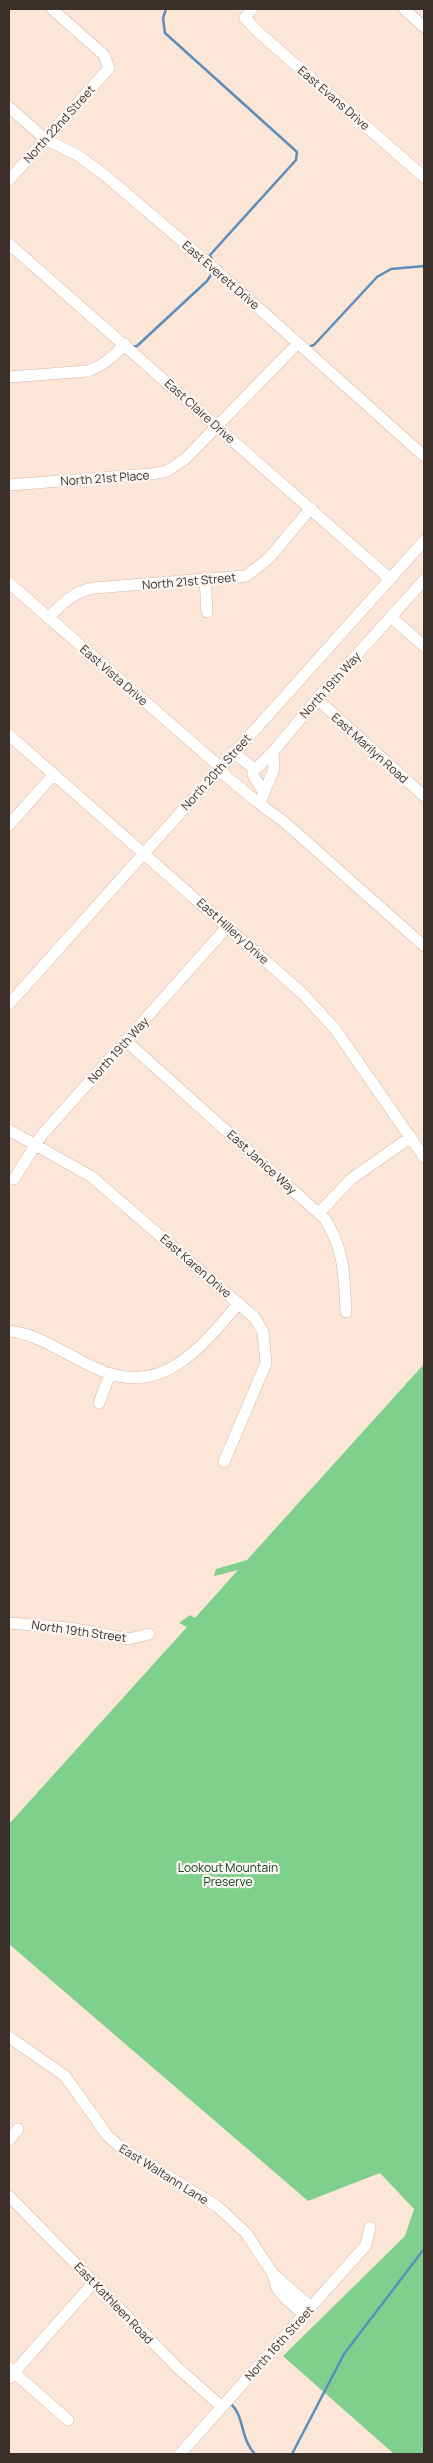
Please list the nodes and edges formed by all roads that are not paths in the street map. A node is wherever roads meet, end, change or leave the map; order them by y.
1 (52, 9) edge
2 (404, 9) edge
3 (248, 13) edge
4 (424, 27) edge
5 (9, 107) edge
6 (46, 139) junction
7 (424, 178) edge
8 (9, 180) edge
9 (9, 244) edge
10 (298, 343) junction
11 (125, 344) junction
12 (9, 377) edge
13 (217, 426) junction
14 (424, 456) edge
15 (9, 485) edge
16 (311, 508) junction
17 (424, 541) edge
18 (205, 579) junction
19 (390, 579) junction
20 (424, 580) edge
21 (9, 583) edge
22 (207, 612) dead end
23 (48, 618) junction
24 (392, 618) junction
25 (424, 646) edge
26 (317, 699) junction
27 (9, 735) edge
28 (234, 752) junction
29 (273, 752) junction
30 (219, 768) junction
31 (54, 774) junction
32 (254, 774) junction
33 (242, 790) junction
34 (424, 796) edge
35 (262, 798) junction
36 (9, 825) edge
37 (144, 853) junction
38 (228, 926) junction
39 (424, 946) edge
40 (9, 1004) edge
41 (126, 1042) junction
42 (9, 1130) edge
43 (410, 1137) junction
44 (34, 1145) junction
45 (424, 1157) edge
46 (14, 1179) dead end
47 (319, 1214) junction
48 (239, 1303) junction
49 (346, 1312) dead end
50 (9, 1331) edge
51 (110, 1374) junction
52 (99, 1403) dead end
53 (224, 1462) dead end
54 (9, 1623) edge
55 (149, 1634) dead end
56 (9, 2036) edge
57 (18, 2129) dead end
58 (9, 2140) edge
59 (9, 2196) edge
60 (370, 2227) dead end
61 (94, 2282) junction
62 (307, 2311) junction
63 (10, 2372) edge
64 (222, 2407) junction
65 (68, 2420) dead end
66 (180, 2454) edge

1 - 6 street, North 22nd Street
2 - 4 street
3 - 7 street, East Evans Drive
5 - 6 street, East Everett Drive
6 - 8 street, North 22nd Street
6 - 10 street, East Everett Drive
9 - 11 street, East Claire Drive
10 - 13 street, North 21st Place
10 - 14 street, East Everett Drive
11 - 12 street
11 - 13 street, East Claire Drive
13 - 15 street, North 21st Place
13 - 16 street, East Claire Drive
16 - 18 street, North 21st Street
16 - 19 street, East Claire Drive
17 - 19 street, North 20th Street
18 - 22 street
18 - 23 street, North 21st Street
19 - 28 street, North 20th Street
20 - 24 street, North 19th Way
21 - 23 street, East Vista Drive
23 - 30 street, East Vista Drive
24 - 25 street
24 - 26 street, North 19th Way
26 - 29 street, North 19th Way
26 - 34 street, East Marilyn Road
27 - 31 street, East Hillery Drive
28 - 30 street, North 20th Street
28 - 32 street, East Vista Drive
29 - 32 street
29 - 35 street
30 - 33 street, East Vista Drive
30 - 37 street, North 20th Street
31 - 36 street
31 - 37 street, East Hillery Drive
32 - 33 street
32 - 35 street, East Vista Drive
33 - 35 street, East Vista Drive
35 - 39 street, East Vista Drive
37 - 38 street, East Hillery Drive
37 - 40 street, North 20th Street
38 - 41 street, North 19th Way
38 - 43 street, East Hillery Drive
41 - 44 street, North 19th Way
41 - 47 street, East Janice Way
42 - 44 street, East Karen Drive
43 - 45 street, East Hillery Drive
43 - 47 street
44 - 46 street, North 19th Way
44 - 48 street, East Karen Drive
47 - 49 street, East Janice Way
48 - 51 street
48 - 53 street, East Karen Drive
50 - 51 street
51 - 52 street
54 - 55 street, North 19th Street
56 - 62 street, East Waltann Lane
57 - 58 street
59 - 61 street, East Kathleen Road
60 - 62 street, North 16th Street
61 - 63 street
61 - 64 street, East Kathleen Road
62 - 64 street, North 16th Street
63 - 65 street
64 - 66 street, North 16th Street

